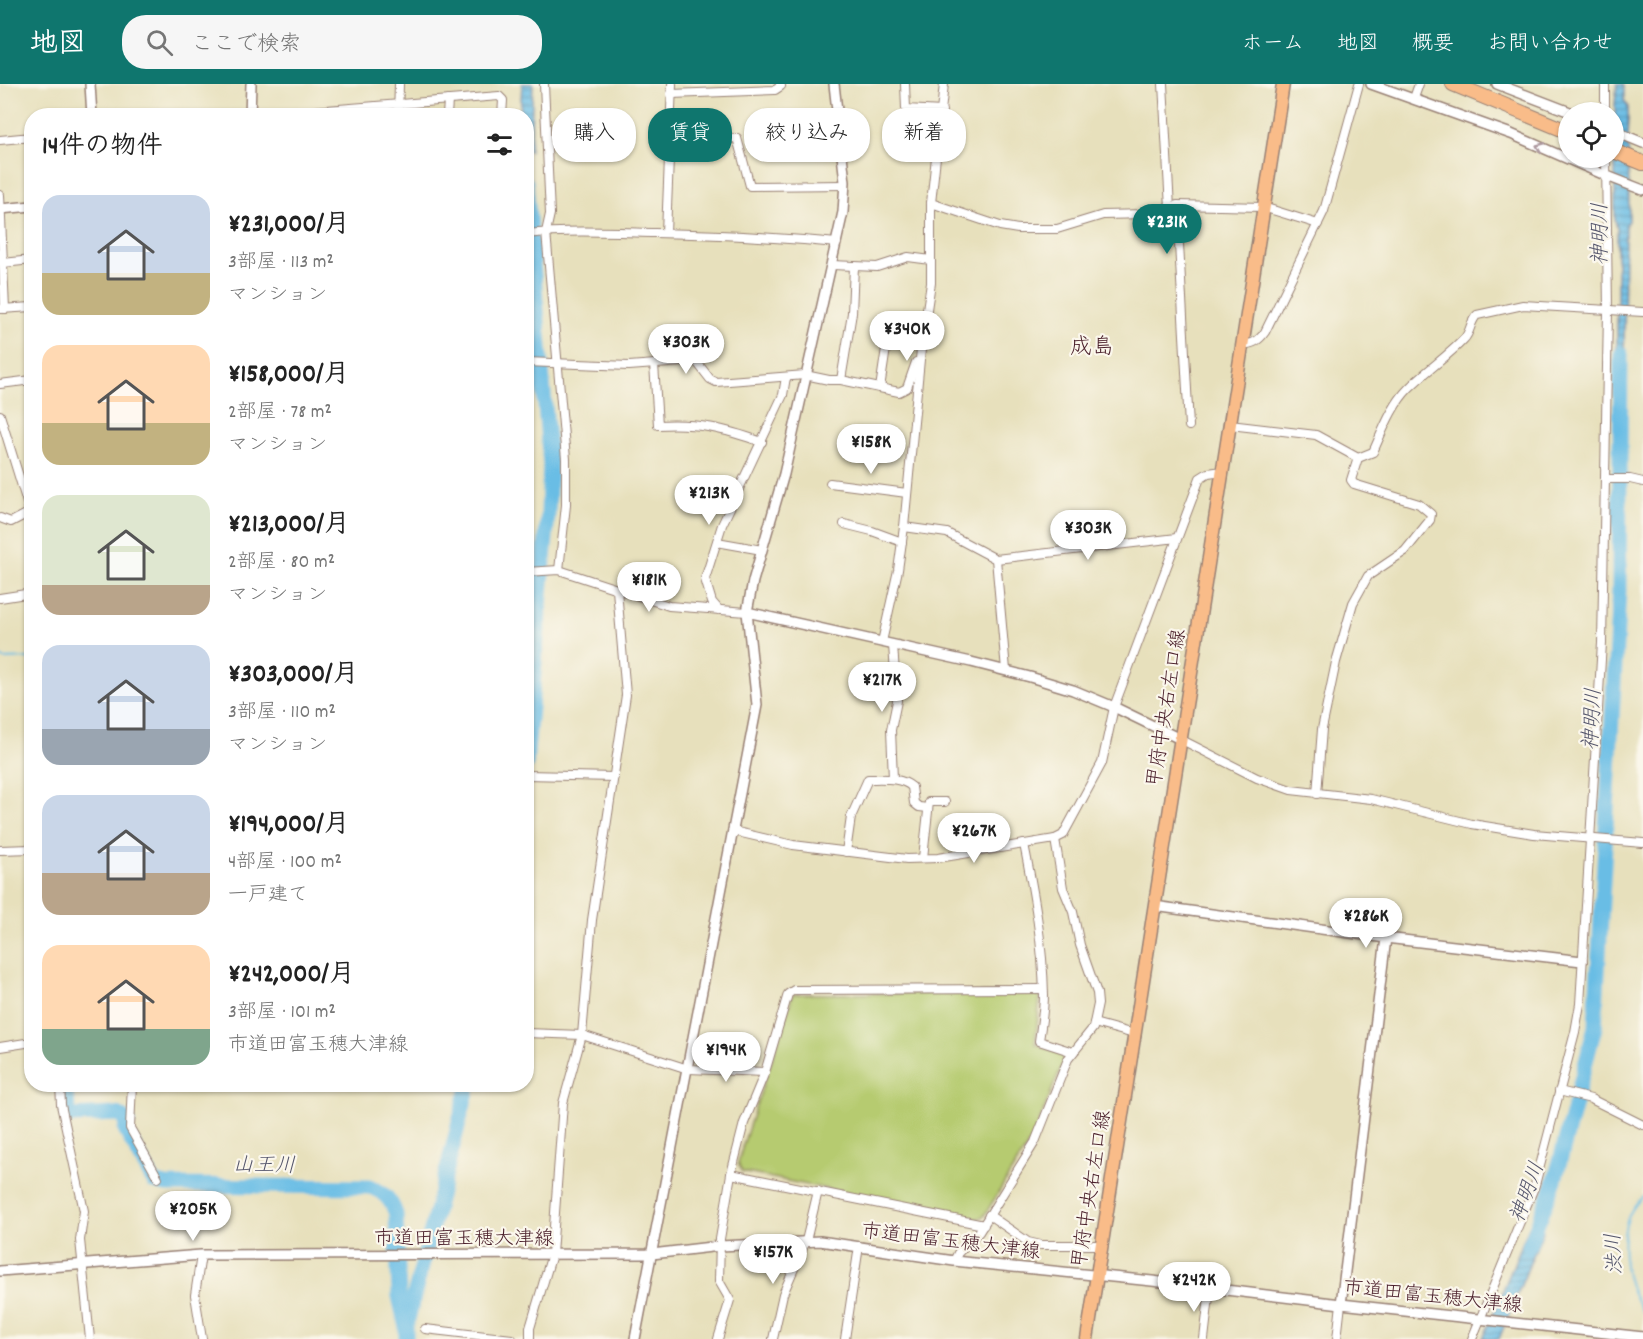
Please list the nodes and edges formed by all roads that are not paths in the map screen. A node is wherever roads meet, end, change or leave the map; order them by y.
1 (90, 84) edge
2 (251, 84) edge
3 (399, 84) edge
4 (544, 84) edge
5 (672, 84) edge
6 (780, 84) edge
7 (834, 84) edge
8 (905, 84) edge
9 (944, 84) edge
10 (1163, 84) edge
11 (1283, 84) edge
12 (1359, 84) edge
13 (1371, 84) edge
14 (1419, 84) edge
15 (1453, 84) edge
16 (1497, 84) edge
17 (1605, 84) edge
18 (672, 94) junction
19 (1414, 98) junction
20 (447, 100) junction
21 (1605, 102) edge
22 (398, 104) junction
23 (1558, 107) edge
24 (92, 108) edge
25 (250, 108) edge
26 (350, 108) edge
27 (398, 108) edge
28 (447, 108) edge
29 (502, 108) edge
30 (671, 108) edge
31 (906, 108) edge
32 (942, 108) edge
33 (1558, 127) edge
34 (1624, 135) edge
35 (24, 138) edge
36 (732, 138) edge
37 (0, 140) edge
38 (1643, 143) edge
39 (1624, 155) edge
40 (668, 162) edge
41 (936, 162) edge
42 (1643, 163) edge
43 (1608, 168) edge
44 (1610, 178) junction
45 (845, 185) junction
46 (1643, 190) edge
47 (0, 195) edge
48 (931, 203) junction
49 (24, 207) edge
50 (1263, 207) junction
51 (1170, 208) junction
52 (1, 209) edge
53 (1318, 224) junction
54 (542, 232) junction
55 (534, 233) edge
56 (666, 233) junction
57 (837, 243) junction
58 (931, 260) junction
59 (24, 262) edge
60 (3, 263) junction
61 (832, 265) junction
62 (854, 266) junction
63 (24, 308) edge
64 (2, 309) edge
65 (1609, 311) junction
66 (1643, 312) edge
67 (888, 335) dead end
68 (1241, 345) junction
69 (921, 350) junction
70 (534, 362) edge
71 (558, 363) junction
72 (654, 364) junction
73 (806, 375) junction
74 (786, 377) junction
75 (842, 380) junction
76 (24, 381) edge
77 (0, 384) edge
78 (880, 388) junction
79 (0, 415) edge
80 (1230, 425) junction
81 (1189, 426) dead end
82 (762, 442) junction
83 (1358, 458) junction
84 (1223, 471) junction
85 (1608, 479) junction
86 (1643, 482) edge
87 (830, 483) dead end
88 (24, 490) edge
89 (908, 493) junction
90 (24, 516) edge
91 (0, 518) edge
92 (844, 524) dead end
93 (904, 527) junction
94 (1177, 538) junction
95 (717, 542) junction
96 (902, 542) junction
97 (762, 550) junction
98 (996, 559) junction
99 (559, 570) junction
100 (534, 572) edge
101 (617, 590) junction
102 (24, 594) edge
103 (0, 598) edge
104 (719, 610) junction
105 (747, 612) junction
106 (882, 642) junction
107 (893, 645) junction
108 (1006, 670) junction
109 (1114, 707) junction
110 (1180, 739) junction
111 (534, 775) edge
112 (614, 777) junction
113 (893, 779) junction
114 (1317, 794) junction
115 (945, 802) dead end
116 (928, 808) junction
117 (733, 831) junction
118 (1055, 839) junction
119 (1593, 840) junction
120 (1643, 843) edge
121 (1024, 844) junction
122 (24, 849) edge
123 (0, 850) edge
124 (846, 852) junction
125 (923, 858) junction
126 (1154, 906) junction
127 (1386, 938) junction
128 (1582, 962) junction
129 (1043, 989) junction
130 (1094, 1023) junction
131 (534, 1033) edge
132 (1134, 1034) junction
133 (582, 1035) junction
134 (24, 1043) edge
135 (0, 1047) edge
136 (1072, 1052) junction
137 (688, 1069) junction
138 (765, 1072) junction
139 (60, 1092) edge
140 (132, 1092) edge
141 (1562, 1092) junction
142 (1643, 1125) edge
143 (731, 1174) junction
144 (158, 1178) dead end
145 (818, 1191) junction
146 (989, 1215) junction
147 (984, 1225) junction
148 (806, 1241) junction
149 (1101, 1245) junction
150 (720, 1246) junction
151 (859, 1246) junction
152 (552, 1254) junction
153 (652, 1254) junction
154 (201, 1255) junction
155 (954, 1261) junction
156 (82, 1265) junction
157 (0, 1272) edge
158 (1096, 1275) junction
159 (1209, 1288) junction
160 (1341, 1304) junction
161 (1484, 1318) junction
162 (425, 1329) dead end
163 (1643, 1336) edge
164 (90, 1339) edge
165 (202, 1339) edge
166 (512, 1339) edge
167 (530, 1339) edge
168 (635, 1339) edge
169 (718, 1339) edge
170 (773, 1339) edge
171 (845, 1339) edge
172 (1087, 1339) edge
173 (1204, 1339) edge
174 (1337, 1339) edge
175 (1472, 1339) edge

1 - 24 street
2 - 25 street
3 - 22 street
4 - 54 street
5 - 18 street
6 - 18 street
7 - 45 street
8 - 31 street
9 - 32 street
10 - 51 street
11 - 50 main road, 甲府中央右左口線
12 - 53 street
13 - 19 street
14 - 19 street
15 - 33 highway
16 - 23 street
17 - 21 street
18 - 30 street
44 -> 19 street
20 - 22 street
20 - 28 street
20 - 29 street
22 - 26 street
22 - 27 street
34 - 38 street
35 - 37 street
36 - 45 street
39 - 42 highway
40 - 56 street
41 - 48 street
43 - 44 street
44 - 46 street
44 - 65 street
45 - 57 street
47 - 52 street
48 - 51 street
48 - 58 street
49 - 52 street
50 - 51 street
50 - 53 street
50 - 68 main road, 甲府中央右左口線
51 - 81 street
52 - 60 street
53 - 68 street
54 - 55 street
54 - 56 street
54 - 71 street
56 - 57 street
57 - 61 street
58 - 62 street
58 - 69 street
59 - 60 street
60 - 64 street
61 - 62 street
61 - 73 street
62 - 75 street
63 - 64 street
65 - 66 street
65 - 83 street
65 - 85 street
67 - 78 street
68 - 80 main road, 甲府中央右左口線
69 - 78 street
69 - 89 street
70 - 71 street
71 - 72 street
71 - 99 street
72 - 74 street
72 - 82 street
73 - 74 street
73 - 75 street
73 - 97 street
74 - 82 street
75 - 78 street
76 - 77 street
79 - 88 street
80 - 83 street
80 - 84 main road, 甲府中央右左口線
82 - 95 street
83 - 114 street
84 - 94 street
84 - 110 main road, 甲府中央右左口線
85 - 86 street
85 - 119 street
87 - 89 street
89 - 93 street
90 - 91 street
92 - 96 street
93 - 96 street
93 - 98 street
94 - 98 street
94 - 109 street
95 - 97 street
95 - 104 street
96 - 106 street
97 - 105 street
98 - 108 street
99 - 100 street
99 - 101 street
101 - 104 street
101 - 112 street
102 - 103 street
104 - 105 street
105 - 106 street
105 - 117 street
106 - 107 street
107 - 108 street
107 - 113 street
108 - 109 street
109 - 110 street
109 - 118 street
110 - 114 street
110 - 126 main road, 甲府中央右左口線
111 - 112 street
112 - 133 street
113 - 116 street
113 - 124 street
114 - 119 street
115 - 116 street
116 - 125 street
117 - 124 street
117 - 137 street
118 - 121 street
118 - 130 street
119 - 120 street
119 - 128 street
121 - 125 street
121 - 129 street
122 - 123 street
124 - 125 street
126 - 127 street
126 - 132 main road, 甲府中央右左口線
127 - 128 street
127 - 160 street
128 - 141 street
129 - 136 street
129 - 138 street
130 - 132 street
130 - 136 street
131 - 133 street
132 - 149 main road, 甲府中央右左口線
133 - 137 street
133 - 152 street
134 - 135 street
136 - 146 street
137 - 138 street
137 - 153 street
138 - 143 street
139 - 156 street
140 - 144 street
141 - 142 street
141 - 161 street
143 - 145 street
143 - 150 street
145 - 147 street
145 - 148 street
146 - 147 street
146 - 149 street
147 - 155 street
148 - 150 street, 市道田富玉穂大津線
148 - 151 street, 市道田富玉穂大津線
148 - 170 street
149 - 158 main road, 甲府中央右左口線
150 - 153 street, 市道田富玉穂大津線
150 - 169 street
151 - 155 street, 市道田富玉穂大津線
151 - 171 street
152 - 153 street, 市道田富玉穂大津線
152 - 154 street, 市道田富玉穂大津線
152 - 167 street
153 - 168 street
154 - 156 street, 市道田富玉穂大津線
154 - 165 street
155 - 158 street, 市道田富玉穂大津線
156 - 157 street, 市道田富玉穂大津線
156 - 164 street
158 - 159 street, 市道田富玉穂大津線
158 - 172 main road, 甲府中央右左口線
159 - 160 street, 市道田富玉穂大津線
159 - 173 street
160 - 161 street, 市道田富玉穂大津線
160 - 174 street
161 - 163 street, 市道田富玉穂大津線
161 - 175 street
162 - 166 street

